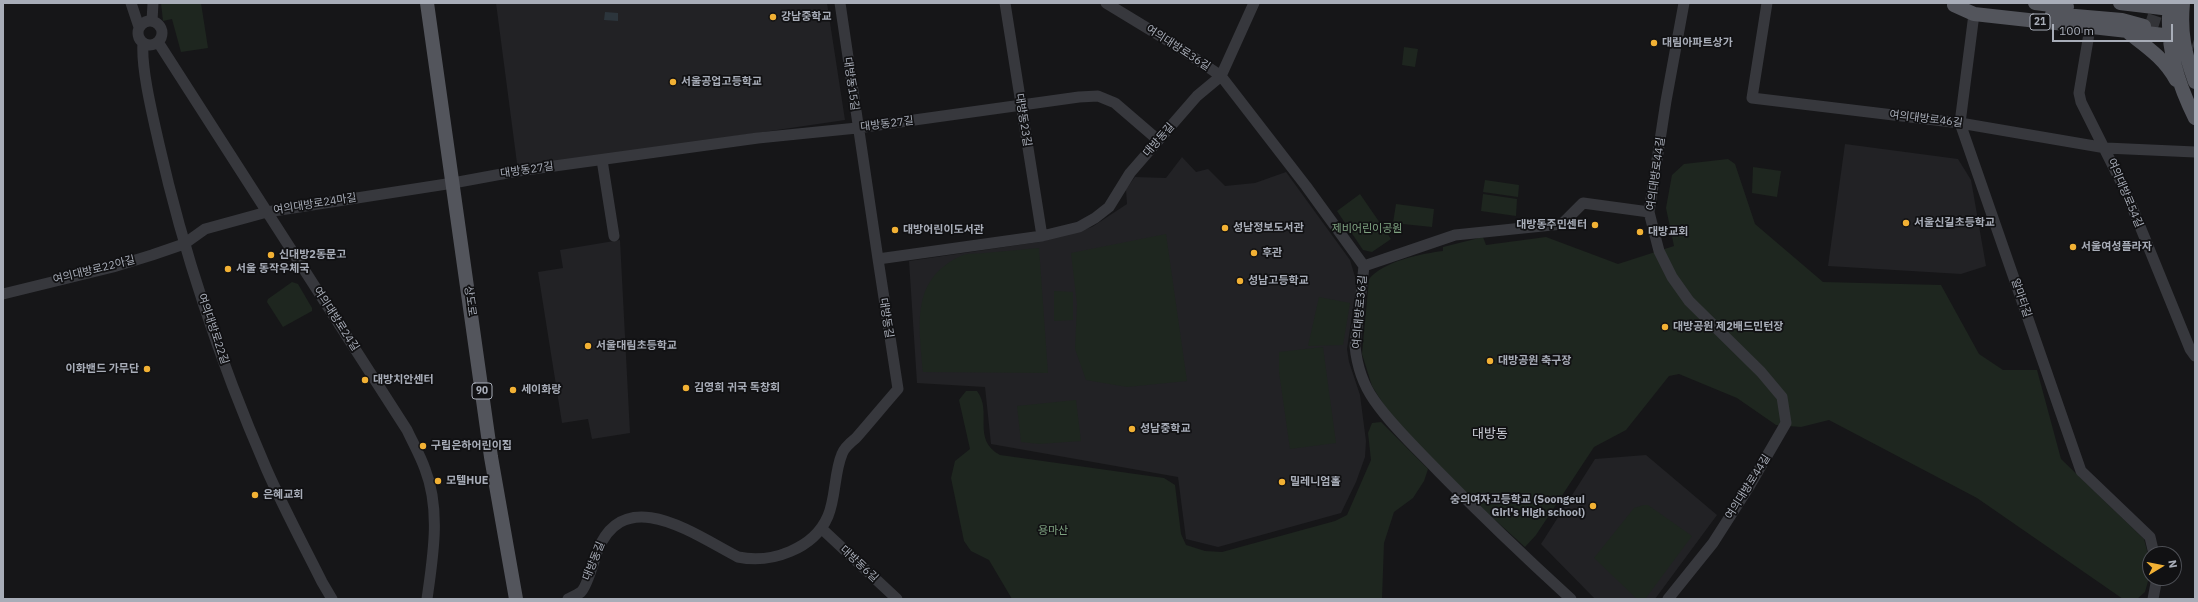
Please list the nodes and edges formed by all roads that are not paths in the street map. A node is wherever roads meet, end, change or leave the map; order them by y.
1 (130, 3) edge
2 (153, 3) edge
3 (427, 3) edge
4 (840, 3) edge
5 (1005, 3) edge
6 (1106, 3) edge
7 (1254, 3) edge
8 (1684, 3) edge
9 (1767, 3) edge
10 (2035, 3) edge
11 (2120, 3) edge
12 (1948, 4) edge
13 (2146, 4) edge
14 (2176, 6) edge
15 (1974, 14) junction
16 (152, 21) junction
17 (139, 27) junction
18 (2090, 28) junction
19 (2128, 32) junction
20 (2176, 37) junction
21 (158, 42) junction
22 (142, 43) junction
23 (1221, 76) junction
24 (2195, 82) edge
25 (2184, 94) junction
26 (1021, 107) junction
27 (2195, 118) edge
28 (1960, 123) junction
29 (857, 128) junction
30 (1158, 140) junction
31 (2106, 148) junction
32 (2195, 152) edge
33 (602, 160) junction
34 (453, 183) junction
35 (267, 212) junction
36 (1649, 212) junction
37 (614, 236) dead end
38 (1042, 236) junction
39 (184, 244) junction
40 (878, 259) junction
41 (1364, 266) junction
42 (3, 294) edge
43 (2195, 356) edge
44 (821, 528) junction
45 (2152, 546) edge
46 (2155, 586) edge
47 (332, 599) edge
48 (427, 599) edge
49 (516, 599) edge
50 (568, 599) edge
51 (897, 599) edge
52 (1571, 599) edge
53 (1668, 599) edge
54 (2153, 599) edge

1 - 17 street
2 - 16 street
3 - 34 main road, 상도로 / 90
4 - 29 street, 대방동15길
5 - 26 street, 대방동23길
6 - 23 street, 여의대방로36길
7 - 23 street, 대방동길
8 - 36 street, 여의대방로44길
9 - 28 street, 여의대방로46길
10 - 12 main road
11 - 13 main road
12 - 15 main road, 21
13 - 14 main road
14 - 20 main road
15 - 18 main road, 21
15 - 28 street, 알마타길
16 - 17 street
16 - 21 street
17 - 22 street
18 - 19 main road, 21
18 - 31 street, 여의대방로54길
19 - 20 main road
19 - 25 main road
20 - 24 main road
20 - 25 main road
21 - 22 street
21 - 35 street, 여의대방로24길
22 - 39 street, 여의대방로22길
23 - 30 street, 대방동길
23 - 41 street, 여의대방로36길
25 - 27 main road
26 - 29 street, 대방동27길
26 - 30 street, 대방동27길
26 - 38 street, 대방동23길
28 - 31 street, 여의대방로46길
28 - 45 street, 알마타길
29 - 33 street, 대방동27길
29 - 40 street, 대방동15길
30 - 38 street, 대방동길
31 - 32 street, 여의대방로46길
31 - 43 street, 여의대방로54길
33 - 34 street, 대방동27길
33 - 37 street
34 - 35 street, 여의대방로24마길
34 - 49 main road, 상도로 / 90
35 - 39 street, 여의대방로24마길
35 - 48 street, 여의대방로24길
36 - 41 street
36 - 53 street, 여의대방로44길
38 - 40 street, 대방동길
39 - 42 street, 여의대방로22아길
39 - 47 street, 여의대방로22길
40 - 44 street, 대방동길
41 - 52 street, 여의대방로36길
44 - 50 street, 대방동길
44 - 51 street, 대방동6길
46 - 54 street

